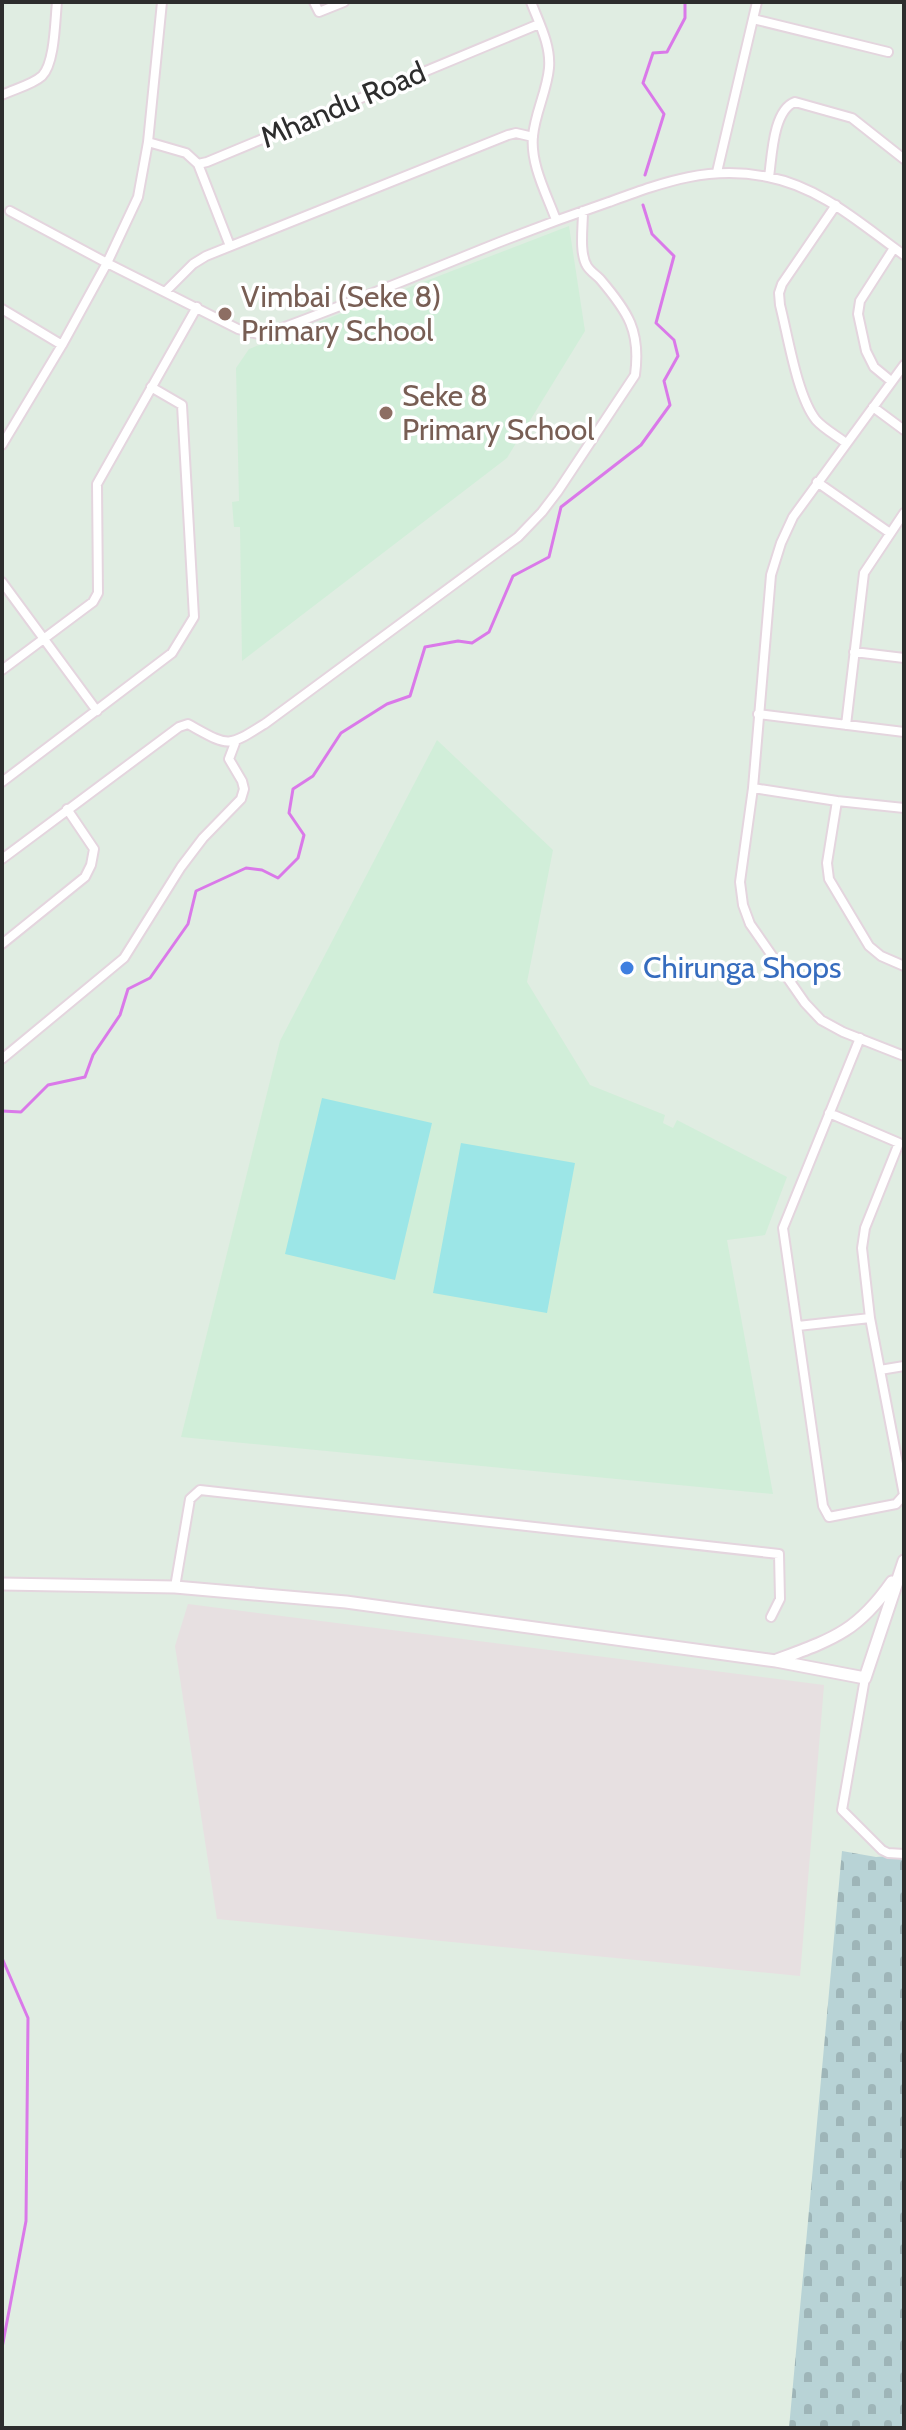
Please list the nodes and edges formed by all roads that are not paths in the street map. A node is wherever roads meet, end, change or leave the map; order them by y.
1 (57, 2) edge
2 (162, 2) edge
3 (314, 2) edge
4 (344, 2) edge
5 (531, 2) edge
6 (757, 2) edge
7 (753, 19) junction
8 (539, 24) junction
9 (888, 52) dead end
10 (2, 95) edge
11 (533, 137) junction
12 (148, 142) junction
13 (904, 159) edge
14 (198, 164) junction
15 (717, 172) junction
16 (769, 177) junction
17 (836, 205) junction
18 (10, 211) dead end
19 (583, 211) junction
20 (556, 220) junction
21 (230, 246) junction
22 (894, 248) junction
23 (904, 255) edge
24 (107, 263) junction
25 (166, 291) junction
26 (197, 307) junction
27 (2, 309) edge
28 (62, 345) junction
29 (904, 365) edge
30 (891, 381) junction
31 (151, 387) junction
32 (873, 407) junction
33 (904, 430) edge
34 (846, 443) junction
35 (2, 445) edge
36 (817, 482) junction
37 (904, 513) edge
38 (890, 533) junction
39 (2, 582) edge
40 (44, 638) junction
41 (854, 652) junction
42 (904, 658) edge
43 (2, 670) edge
44 (97, 711) junction
45 (758, 714) junction
46 (846, 725) junction
47 (904, 732) edge
48 (235, 743) junction
49 (2, 782) edge
50 (753, 788) junction
51 (837, 801) junction
52 (904, 808) edge
53 (67, 809) junction
54 (2, 859) edge
55 (2, 944) edge
56 (904, 966) edge
57 (860, 1038) junction
58 (903, 1052) edge
59 (2, 1059) edge
60 (829, 1113) junction
61 (901, 1144) edge
62 (870, 1318) junction
63 (798, 1326) junction
64 (904, 1366) edge
65 (880, 1370) junction
66 (903, 1562) edge
67 (2, 1584) edge
68 (175, 1587) junction
69 (771, 1617) dead end
70 (776, 1661) junction
71 (865, 1678) junction
72 (904, 1854) edge

1 - 10 street
2 - 12 street
3 - 4 street
5 - 8 street
6 - 7 street
7 - 9 street
7 - 15 street
8 - 11 street
8 - 14 street, Mhandu Road
11 - 20 street
11 - 21 street
12 - 14 street
12 - 24 street
13 - 16 street
14 - 21 street
15 - 16 street
15 - 19 street
16 - 17 street
17 - 22 street
17 - 34 street
18 - 24 street
19 - 20 street
19 - 48 street
20 - 26 street
21 - 25 street
22 - 23 street
22 - 30 street
24 - 25 street
24 - 28 street
25 - 26 street
26 - 31 street
27 - 28 street
28 - 35 street
29 - 30 street
30 - 32 street
31 - 40 street
31 - 44 street
32 - 33 street
32 - 34 street
34 - 36 street
36 - 38 street
36 - 45 street
37 - 38 street
38 - 41 street
39 - 40 street
40 - 43 street
40 - 44 street
41 - 42 street
41 - 46 street
44 - 49 street
45 - 46 street
45 - 50 street
46 - 47 street
48 - 53 street
48 - 59 street
50 - 51 street
50 - 57 street
51 - 52 street
51 - 56 street
53 - 54 street
53 - 55 street
57 - 58 street
57 - 60 street
60 - 61 street
60 - 63 street
61 - 62 street
62 - 63 street
62 - 65 street
63 - 65 street
64 - 65 street
66 - 70 main road
66 - 71 main road
67 - 68 main road
68 - 69 street
68 - 70 main road
70 - 71 main road
71 - 72 street

